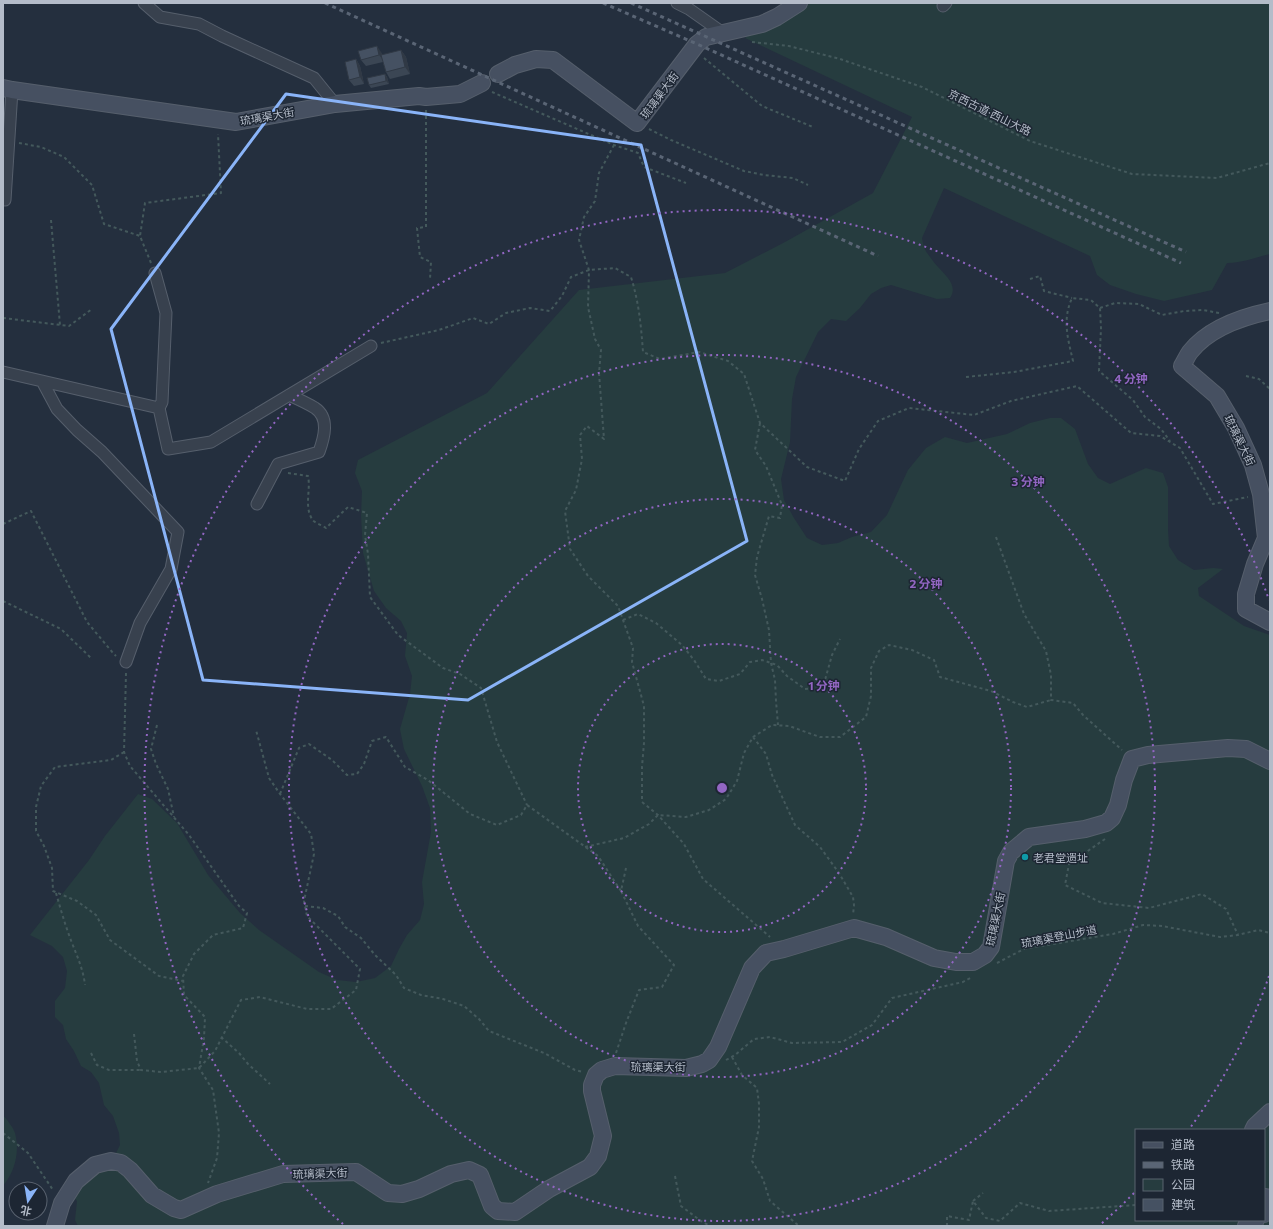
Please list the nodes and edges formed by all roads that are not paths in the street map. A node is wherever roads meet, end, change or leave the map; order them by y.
1 (144, 3) edge
2 (677, 3) edge
3 (799, 3) edge
4 (723, 33) junction
5 (498, 74) dead end
6 (480, 84) road end
7 (8, 89) edge
8 (335, 104) junction
9 (5, 200) dead end
10 (155, 273) road end
11 (1270, 311) edge
12 (371, 346) road end
13 (3, 372) edge
14 (42, 382) junction
15 (289, 395) junction
16 (159, 408) junction
17 (257, 504) dead end
18 (1270, 622) edge
19 (126, 662) road end
20 (1270, 761) edge
21 (1270, 1112) edge
22 (1253, 1129) edge
23 (55, 1226) edge

1 - 8 street
2 - 4 street
3 - 4 street, 琉璃渠大街
4 - 5 street, 琉璃渠大街
6 - 8 street, 琉璃渠大街
7 - 8 street, 琉璃渠大街
7 - 9 street
10 - 16 street
11 - 18 street, 琉璃渠大街
12 - 15 street
13 - 14 street
14 - 16 street
14 - 19 street
15 - 16 street
15 - 17 street
20 - 23 street, 琉璃渠大街
21 - 22 street

